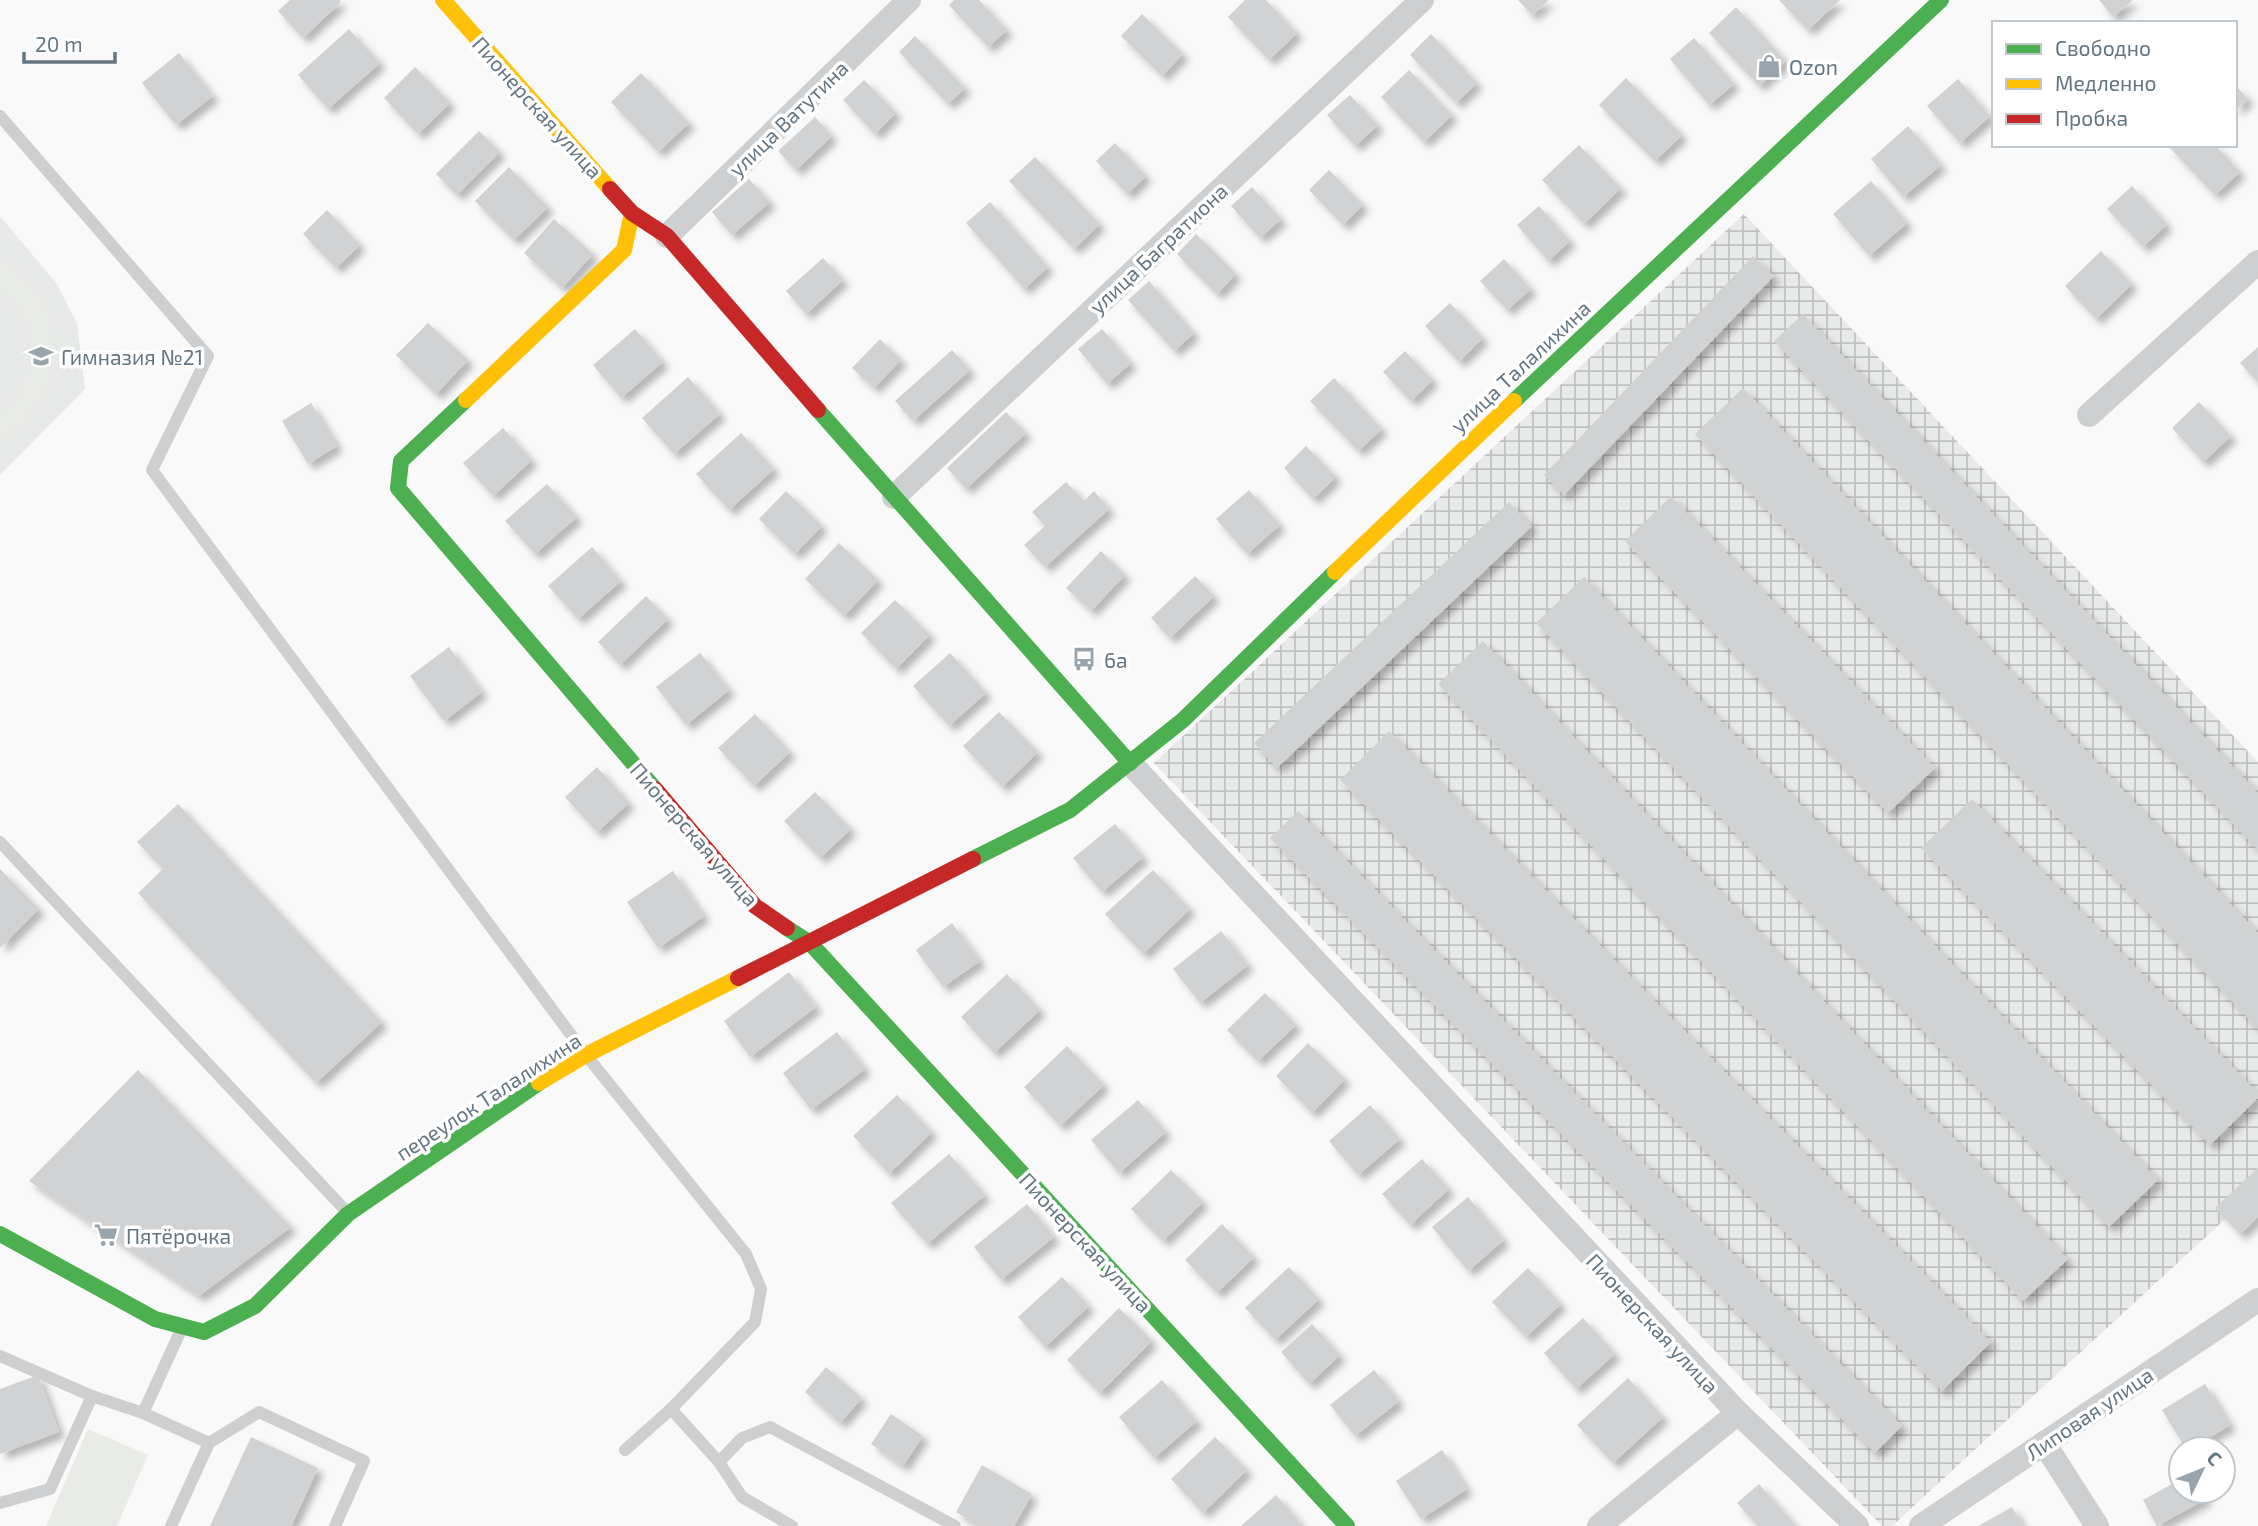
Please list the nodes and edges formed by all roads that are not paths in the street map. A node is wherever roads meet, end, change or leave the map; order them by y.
1 (443, 0) edge
2 (909, 0) edge
3 (1422, 0) edge
4 (1941, 0) edge
5 (0, 116) edge
6 (632, 214) junction
7 (667, 236) junction
8 (2258, 262) edge
9 (2089, 415) dead end
10 (894, 497) junction
11 (1130, 763) junction
12 (0, 842) edge
13 (810, 943) junction
14 (586, 1055) junction
15 (348, 1214) junction
16 (0, 1234) edge
17 (2258, 1300) edge
18 (183, 1326) junction
19 (0, 1356) edge
20 (92, 1396) junction
21 (671, 1409) junction
22 (144, 1413) junction
23 (1738, 1413) junction
24 (209, 1443) junction
25 (2044, 1443) junction
26 (625, 1450) dead end
27 (719, 1462) junction
28 (0, 1503) edge
29 (171, 1526) edge
30 (335, 1526) edge
31 (792, 1526) edge
32 (955, 1526) edge
33 (1347, 1526) edge
34 (1600, 1526) edge
35 (1857, 1526) edge
36 (1920, 1526) edge
37 (2097, 1526) edge

1 - 6 street, Пионерская улица
2 - 7 street, улица Ватутина
3 - 10 street, улица Багратиона
4 - 11 street, улица Талалихина
5 - 14 lane
6 - 7 street, Пионерская улица
6 - 13 street, Пионерская улица
7 - 10 street, Пионерская улица
8 - 9 street
10 - 11 street, Пионерская улица
11 - 13 street, переулок Талалихина
11 - 23 street, Пионерская улица
12 - 15 lane
13 - 14 street, переулок Талалихина
13 - 33 street, Пионерская улица
14 - 15 street, переулок Талалихина
14 - 21 lane
15 - 18 street, переулок Талалихина
16 - 18 street, переулок Талалихина
17 - 25 street, Липовая улица
18 - 22 lane
19 - 20 lane
20 - 22 lane
20 - 28 lane
21 - 26 lane
21 - 27 lane
22 - 24 lane
23 - 34 street, Пионерская улица
23 - 35 street, Пионерская улица
24 - 29 lane
24 - 30 lane
25 - 36 street, Липовая улица
25 - 37 street
27 - 31 lane
27 - 32 lane

